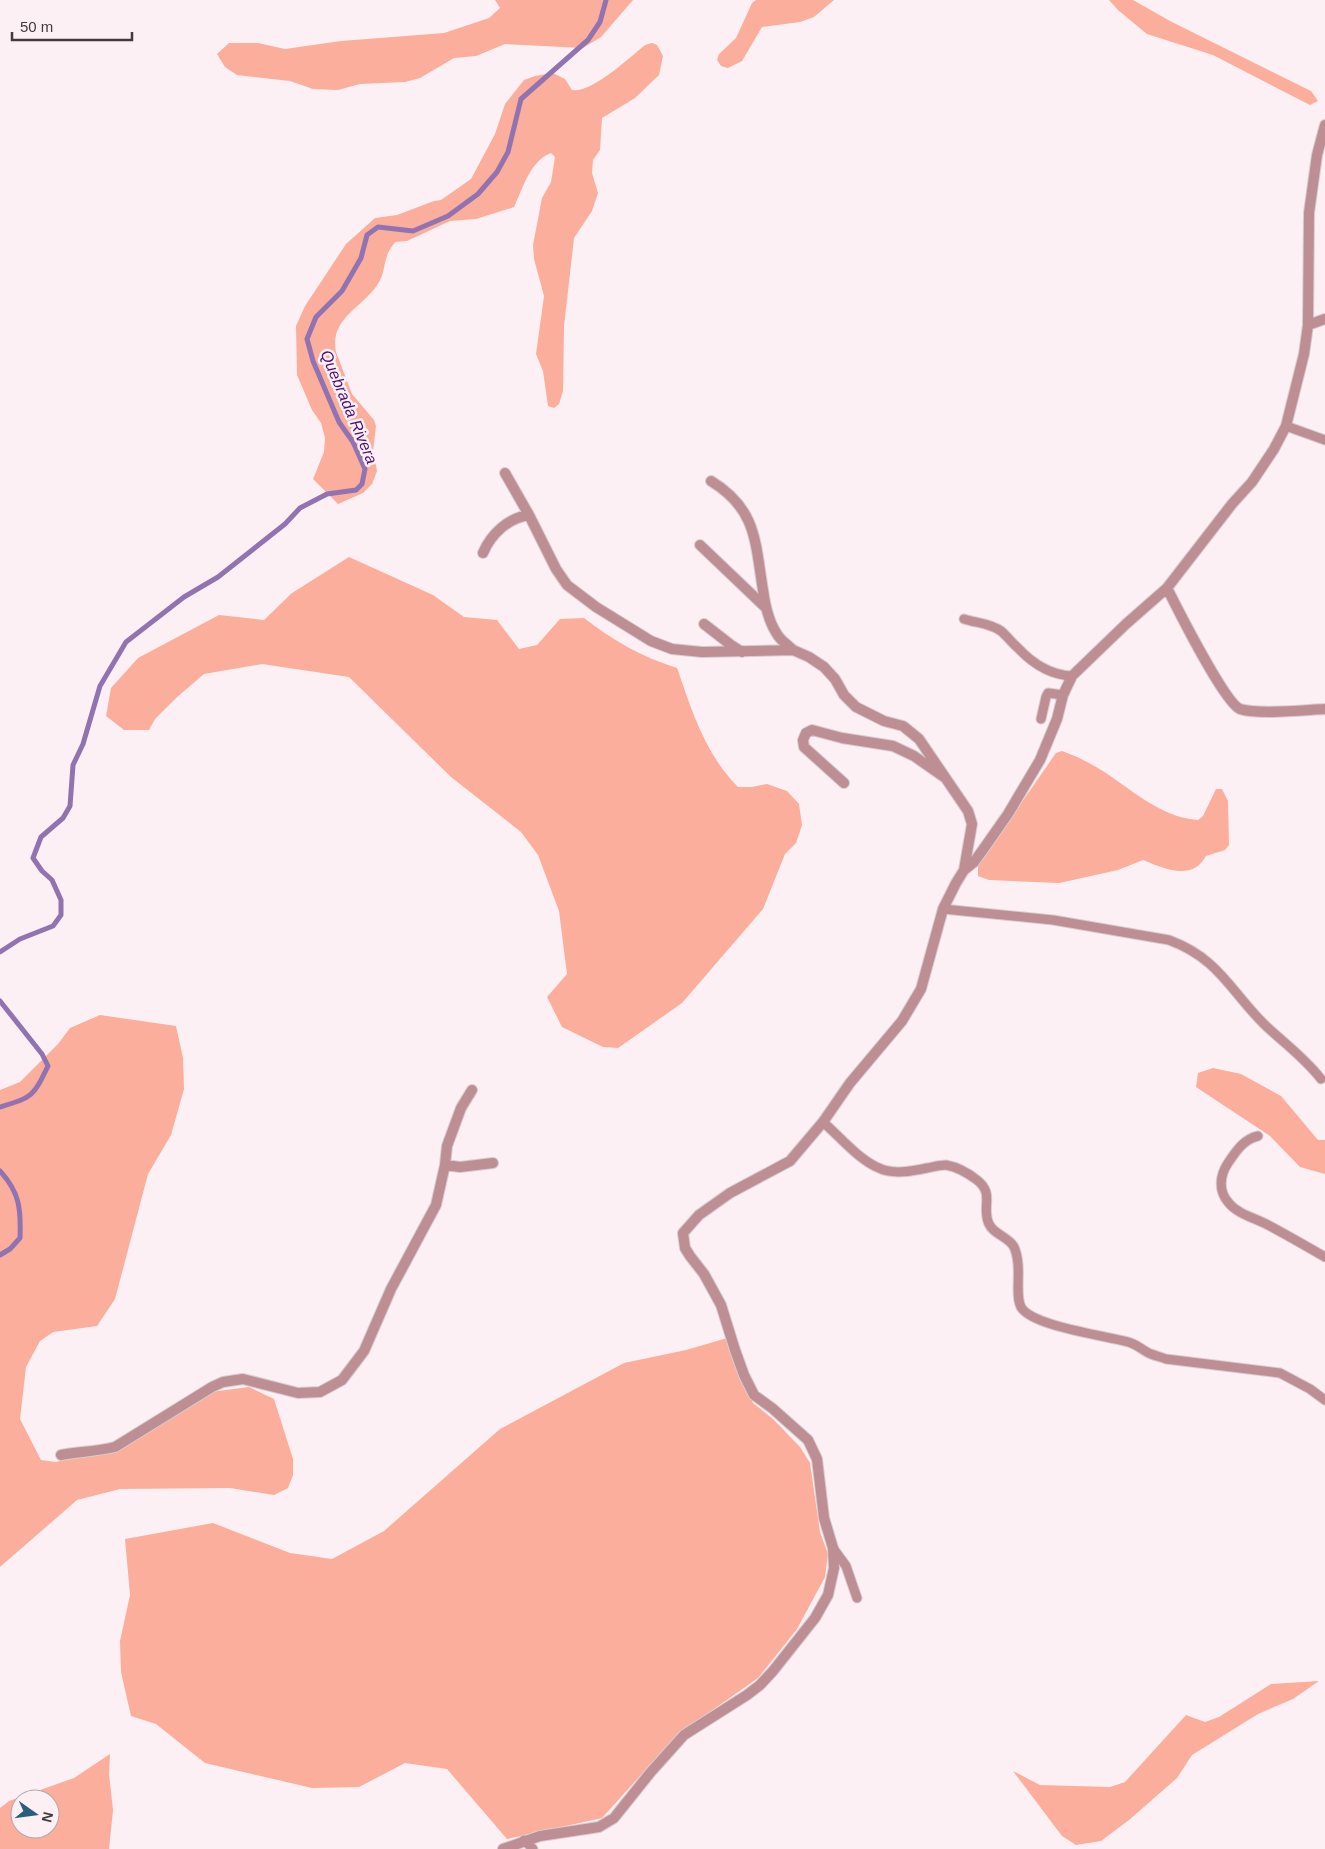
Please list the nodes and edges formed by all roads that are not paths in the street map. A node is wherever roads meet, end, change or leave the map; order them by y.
1 (1325, 125) edge
2 (1325, 319) edge
3 (1308, 325) junction
4 (1286, 426) junction
5 (1325, 440) edge
6 (505, 473) dead end
7 (711, 481) dead end
8 (529, 515) junction
9 (700, 545) dead end
10 (483, 553) dead end
11 (1167, 588) junction
12 (766, 608) junction
13 (964, 619) dead end
14 (704, 624) dead end
15 (793, 650) junction
16 (743, 652) junction
17 (1072, 676) junction
18 (1063, 694) junction
19 (1325, 709) edge
20 (1041, 719) dead end
21 (945, 778) junction
22 (844, 783) dead end
23 (964, 870) junction
24 (943, 909) junction
25 (1321, 1078) dead end
26 (472, 1090) dead end
27 (824, 1122) junction
28 (1258, 1136) dead end
29 (494, 1163) dead end
30 (445, 1165) junction
31 (1325, 1257) edge
32 (1325, 1400) edge
33 (61, 1455) dead end
34 (832, 1548) junction
35 (857, 1598) dead end
36 (524, 1840) junction
37 (503, 1849) edge
38 (533, 1849) edge

1 - 3 street
2 - 3 street
3 - 4 street
4 - 5 lane
4 - 11 street
6 - 8 street
7 - 12 street
8 - 10 street
8 - 16 street
9 - 12 street
11 - 17 street
11 - 19 street
12 - 15 street
13 - 17 lane
14 - 16 street
15 - 16 street
15 - 21 street
17 - 18 street
18 - 20 lane
18 - 23 street
21 - 22 street
21 - 23 street
23 - 24 street
24 - 25 lane
24 - 27 street
26 - 30 street
27 - 32 lane
27 - 34 street
28 - 31 lane
29 - 30 street
30 - 33 street
34 - 35 lane
34 - 36 street
36 - 37 street
36 - 38 lane

